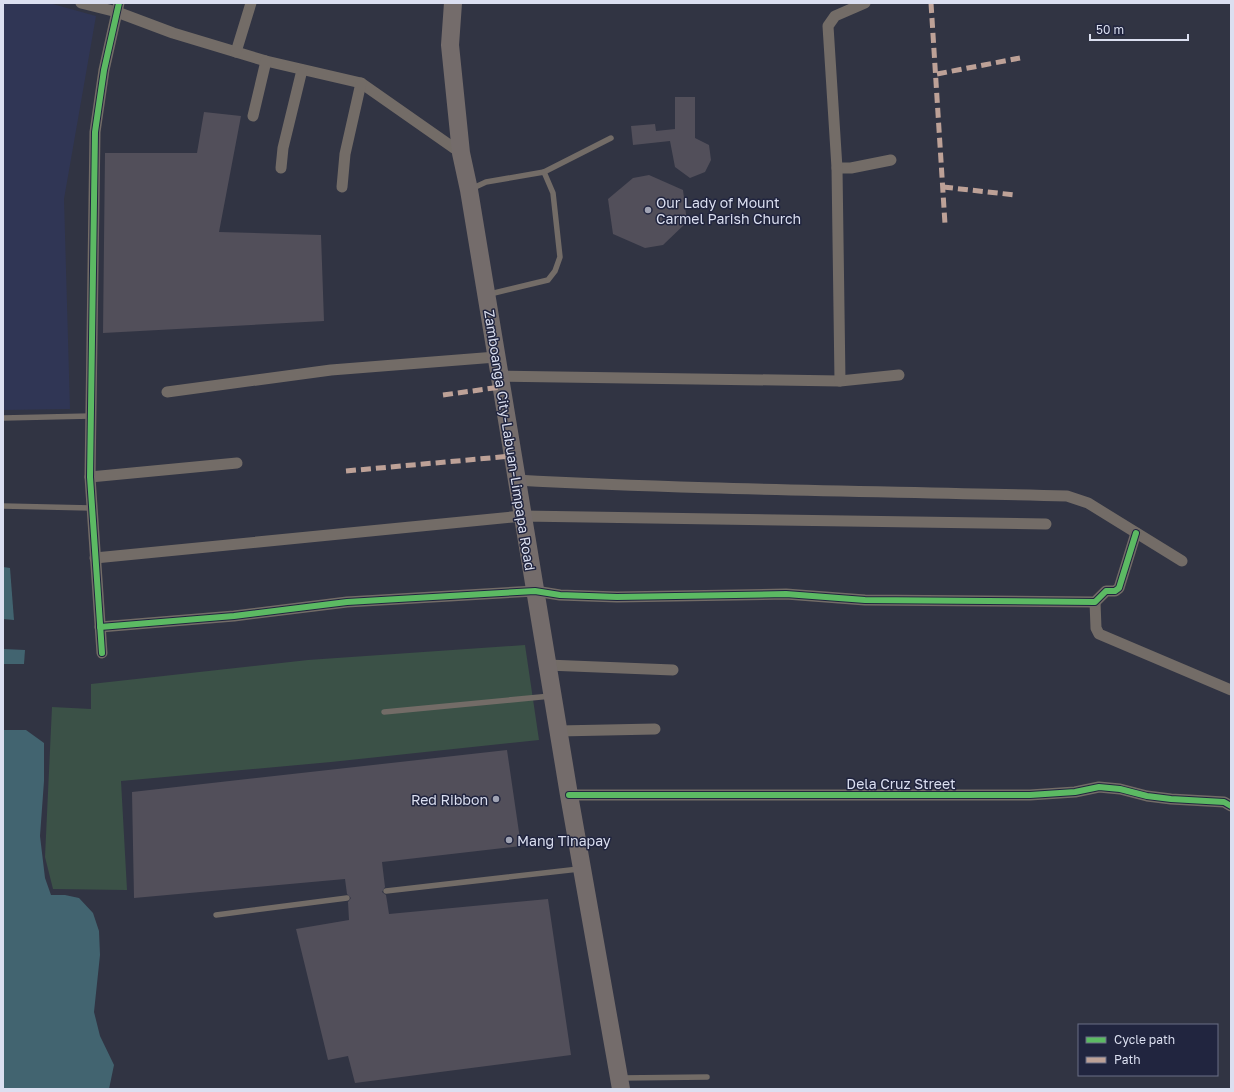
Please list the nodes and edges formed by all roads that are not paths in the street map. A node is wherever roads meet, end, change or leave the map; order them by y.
1 (81, 3) edge
2 (251, 3) edge
3 (453, 3) edge
4 (865, 3) edge
5 (118, 8) edge
6 (236, 52) junction
7 (266, 60) junction
8 (302, 70) junction
9 (360, 83) junction
10 (253, 116) dead end
11 (611, 138) dead end
12 (461, 153) junction
13 (892, 160) dead end
14 (281, 168) dead end
15 (837, 168) junction
16 (544, 172) junction
17 (342, 187) dead end
18 (469, 190) junction
19 (485, 295) junction
20 (496, 357) junction
21 (899, 375) dead end
22 (499, 376) junction
23 (840, 381) junction
24 (167, 392) dead end
25 (91, 416) junction
26 (3, 418) edge
27 (237, 463) dead end
28 (90, 477) junction
29 (516, 480) junction
30 (3, 506) edge
31 (91, 508) junction
32 (522, 516) junction
33 (1046, 524) dead end
34 (1136, 533) junction
35 (95, 558) junction
36 (1182, 561) dead end
37 (535, 591) junction
38 (1095, 602) junction
39 (100, 627) junction
40 (102, 653) dead end
41 (547, 665) junction
42 (673, 670) dead end
43 (1231, 690) edge
44 (552, 695) junction
45 (384, 712) dead end
46 (655, 729) dead end
47 (558, 731) junction
48 (569, 795) junction
49 (1231, 806) edge
50 (582, 869) junction
51 (386, 891) dead end
52 (347, 898) dead end
53 (216, 915) dead end
54 (707, 1077) dead end
55 (620, 1084) edge

1 - 5 street
2 - 6 street
3 - 12 main road, Zamboanga City-Labuan-Limpapa Road
4 - 15 street
5 - 6 street
5 - 25 street
6 - 7 street
7 - 8 street
7 - 10 street
8 - 9 street
8 - 14 street
9 - 12 street
9 - 17 street
11 - 16 lane
12 - 18 main road, Zamboanga City-Labuan-Limpapa Road
13 - 15 street
15 - 23 street
16 - 18 lane
16 - 19 lane
18 - 19 main road, Zamboanga City-Labuan-Limpapa Road
19 - 20 main road, Zamboanga City-Labuan-Limpapa Road
20 - 22 main road, Zamboanga City-Labuan-Limpapa Road
20 - 24 street
21 - 23 street
22 - 23 street
22 - 29 main road, Zamboanga City-Labuan-Limpapa Road
25 - 26 lane
25 - 28 street
27 - 28 street
28 - 31 street
29 - 32 main road, Zamboanga City-Labuan-Limpapa Road
29 - 34 street
30 - 31 lane
31 - 35 street
32 - 33 street
32 - 35 street
32 - 37 main road, Zamboanga City-Labuan-Limpapa Road
34 - 36 street
34 - 38 street
35 - 39 street
37 - 38 street
37 - 39 street
37 - 41 main road, Zamboanga City-Labuan-Limpapa Road
38 - 43 street
39 - 40 street
41 - 42 street
41 - 44 main road, Zamboanga City-Labuan-Limpapa Road
44 - 45 lane
44 - 47 main road, Zamboanga City-Labuan-Limpapa Road
46 - 47 street
47 - 48 main road, Zamboanga City-Labuan-Limpapa Road
48 - 49 street, Dela Cruz Street
48 - 50 main road, Zamboanga City-Labuan-Limpapa Road
50 - 51 lane
50 - 55 main road, Zamboanga City-Labuan-Limpapa Road
52 - 53 lane
54 - 55 lane

